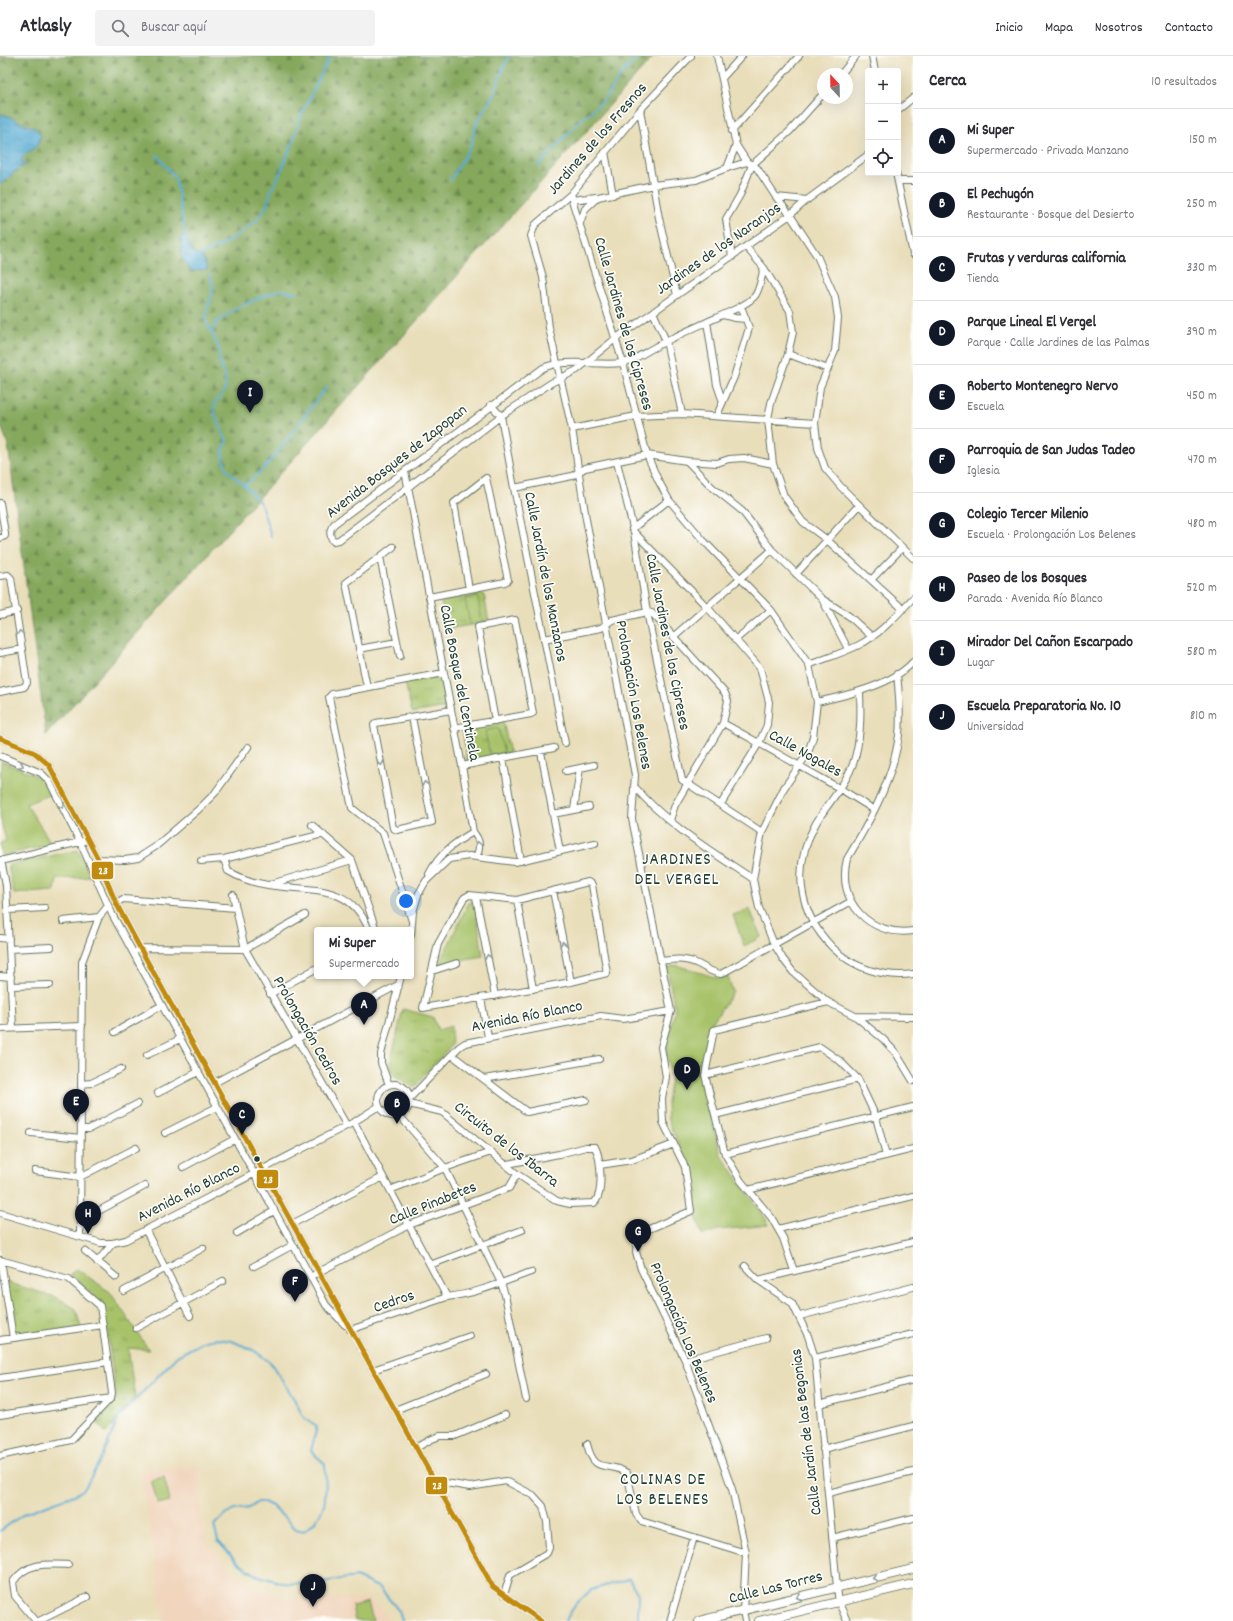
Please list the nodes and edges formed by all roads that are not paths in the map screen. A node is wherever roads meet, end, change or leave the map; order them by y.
1 (691, 56) edge
2 (717, 56) edge
3 (742, 56) edge
4 (799, 56) edge
5 (856, 56) edge
6 (872, 56) edge
7 (845, 68) edge
8 (874, 68) edge
9 (723, 78) junction
10 (913, 98) edge
11 (817, 101) edge
12 (901, 108) edge
13 (640, 110) junction
14 (732, 131) junction
15 (736, 145) junction
16 (605, 152) junction
17 (865, 157) edge
18 (750, 164) junction
19 (727, 168) junction
20 (897, 176) edge
21 (898, 181) junction
22 (913, 181) edge
23 (653, 185) junction
24 (613, 195) junction
25 (572, 197) junction
26 (598, 197) junction
27 (776, 197) junction
28 (807, 200) junction
29 (790, 215) junction
30 (580, 223) junction
31 (910, 225) edge
32 (746, 247) junction
33 (913, 254) edge
34 (732, 256) junction
35 (764, 268) junction
36 (677, 295) junction
37 (741, 306) junction
38 (653, 312) junction
39 (723, 315) junction
40 (746, 319) junction
41 (707, 322) junction
42 (615, 339) junction
43 (666, 341) junction
44 (788, 354) junction
45 (623, 363) junction
46 (558, 364) junction
47 (584, 364) junction
48 (828, 369) junction
49 (560, 379) junction
50 (723, 402) junction
51 (491, 406) junction
52 (682, 414) junction
53 (717, 415) junction
54 (501, 416) junction
55 (636, 416) junction
56 (768, 419) junction
57 (815, 423) junction
58 (572, 429) junction
59 (647, 455) junction
60 (687, 461) junction
61 (617, 462) junction
62 (773, 464) junction
63 (405, 471) junction
64 (580, 472) junction
65 (408, 487) junction
66 (514, 488) junction
67 (669, 500) junction
68 (0, 503) edge
69 (859, 505) junction
70 (633, 530) junction
71 (0, 538) edge
72 (826, 539) junction
73 (393, 547) dead end
74 (902, 548) junction
75 (772, 550) junction
76 (380, 557) junction
77 (913, 558) edge
78 (796, 574) junction
79 (0, 576) edge
80 (740, 578) junction
81 (871, 580) junction
82 (469, 589) junction
83 (429, 597) junction
84 (913, 598) edge
85 (822, 600) junction
86 (708, 608) junction
87 (903, 609) junction
88 (771, 610) junction
89 (17, 612) junction
90 (647, 612) junction
91 (0, 615) edge
92 (606, 624) junction
93 (673, 637) junction
94 (872, 637) junction
95 (544, 639) junction
96 (735, 640) junction
97 (397, 642) junction
98 (22, 649) junction
99 (359, 649) junction
100 (848, 649) junction
101 (0, 653) edge
102 (400, 656) dead end
103 (912, 664) edge
104 (810, 665) junction
105 (913, 672) edge
106 (444, 673) junction
107 (897, 674) junction
108 (367, 688) junction
109 (0, 692) edge
110 (860, 692) junction
111 (816, 702) junction
112 (451, 710) junction
113 (412, 717) junction
114 (495, 721) junction
115 (723, 723) junction
116 (454, 728) junction
117 (0, 739) edge
118 (565, 743) dead end
119 (759, 743) junction
120 (248, 747) dead end
121 (554, 748) dead end
122 (541, 752) junction
123 (0, 756) edge
124 (503, 758) junction
125 (49, 765) junction
126 (594, 765) dead end
127 (462, 766) junction
128 (800, 767) junction
129 (580, 768) junction
130 (566, 771) dead end
131 (41, 773) junction
132 (688, 785) junction
133 (634, 786) junction
134 (839, 788) junction
135 (721, 804) junction
136 (589, 807) dead end
137 (873, 809) junction
138 (574, 810) junction
139 (553, 814) junction
140 (670, 820) junction
141 (312, 825) dead end
142 (473, 832) junction
143 (762, 832) junction
144 (323, 834) junction
145 (88, 840) junction
146 (80, 842) junction
147 (595, 843) dead end
148 (448, 848) junction
149 (560, 851) junction
150 (476, 856) junction
151 (454, 857) junction
152 (98, 859) junction
153 (224, 859) junction
154 (1, 860) edge
155 (352, 860) junction
156 (201, 861) dead end
157 (521, 861) junction
158 (753, 879) junction
159 (426, 881) junction
160 (267, 885) junction
161 (553, 891) junction
162 (404, 894) junction
163 (418, 895) junction
164 (233, 896) dead end
165 (476, 897) junction
166 (0, 899) edge
167 (7, 900) junction
168 (517, 900) junction
169 (116, 902) junction
170 (850, 902) junction
171 (108, 906) junction
172 (45, 908) dead end
173 (236, 908) junction
174 (8, 910) junction
175 (369, 911) junction
176 (362, 914) junction
177 (305, 915) dead end
178 (99, 917) junction
179 (63, 921) dead end
180 (412, 921) junction
181 (812, 923) junction
182 (368, 927) edge
183 (375, 927) edge
184 (412, 927) edge
185 (913, 931) edge
186 (0, 938) edge
187 (9, 939) junction
188 (774, 944) junction
189 (51, 947) dead end
190 (140, 948) junction
191 (9, 949) junction
192 (245, 949) junction
193 (133, 952) junction
194 (661, 961) junction
195 (457, 963) dead end
196 (314, 970) edge
197 (432, 971) junction
198 (913, 974) edge
199 (0, 976) edge
200 (11, 977) junction
201 (399, 979) edge
202 (571, 982) junction
203 (50, 985) dead end
204 (398, 985) junction
205 (11, 986) junction
206 (533, 989) junction
207 (270, 994) junction
208 (495, 996) junction
209 (481, 998) junction
210 (828, 1002) junction
211 (162, 1005) junction
212 (671, 1011) junction
213 (855, 1016) junction
214 (913, 1017) edge
215 (82, 1026) junction
216 (13, 1028) junction
217 (0, 1029) edge
218 (114, 1032) dead end
219 (488, 1037) junction
220 (296, 1038) junction
221 (180, 1039) junction
222 (452, 1055) junction
223 (147, 1056) dead end
224 (598, 1059) dead end
225 (121, 1069) dead end
226 (198, 1072) junction
227 (706, 1075) junction
228 (858, 1079) junction
229 (484, 1080) junction
230 (913, 1081) edge
231 (214, 1083) junction
232 (81, 1084) junction
233 (389, 1085) junction
234 (158, 1093) dead end
235 (586, 1100) dead end
236 (410, 1101) junction
237 (137, 1104) dead end
238 (379, 1106) junction
239 (217, 1107) junction
240 (913, 1107) edge
241 (399, 1115) junction
242 (715, 1115) junction
243 (876, 1116) junction
244 (354, 1122) junction
245 (347, 1126) junction
246 (81, 1129) junction
247 (31, 1132) dead end
248 (165, 1133) dead end
249 (81, 1138) junction
250 (235, 1139) junction
251 (674, 1144) junction
252 (136, 1148) dead end
253 (913, 1149) edge
254 (491, 1152) junction
255 (725, 1154) junction
256 (886, 1156) junction
257 (507, 1164) junction
258 (600, 1165) junction
259 (182, 1167) dead end
260 (446, 1168) junction
261 (262, 1170) junction
262 (35, 1171) dead end
263 (518, 1174) junction
264 (254, 1175) junction
265 (80, 1177) junction
266 (383, 1177) junction
267 (145, 1186) dead end
268 (390, 1190) junction
269 (748, 1190) junction
270 (913, 1196) edge
271 (463, 1206) junction
272 (274, 1211) junction
273 (0, 1213) edge
274 (80, 1214) junction
275 (292, 1224) junction
276 (409, 1225) junction
277 (778, 1229) junction
278 (522, 1230) dead end
279 (146, 1231) junction
280 (237, 1233) dead end
281 (80, 1237) junction
282 (913, 1242) edge
283 (113, 1243) junction
284 (293, 1245) junction
285 (482, 1245) junction
286 (203, 1248) dead end
287 (85, 1251) dead end
288 (1, 1260) edge
289 (97, 1262) junction
290 (430, 1265) junction
291 (254, 1266) dead end
292 (745, 1266) dead end
293 (165, 1269) junction
294 (794, 1271) junction
295 (318, 1272) junction
296 (530, 1272) dead end
297 (116, 1277) dead end
298 (310, 1277) junction
299 (758, 1280) junction
300 (223, 1281) dead end
301 (501, 1283) junction
302 (913, 1287) edge
303 (124, 1292) dead end
304 (447, 1297) junction
305 (183, 1302) junction
306 (190, 1316) dead end
307 (800, 1316) junction
308 (103, 1325) junction
309 (136, 1328) dead end
310 (350, 1330) junction
311 (913, 1334) edge
312 (470, 1336) dead end
313 (13, 1338) junction
314 (766, 1338) dead end
315 (0, 1340) edge
316 (815, 1358) junction
317 (685, 1360) junction
318 (108, 1362) junction
319 (373, 1370) junction
320 (486, 1374) dead end
321 (0, 1378) edge
322 (913, 1380) edge
323 (112, 1396) junction
324 (526, 1399) dead end
325 (819, 1404) junction
326 (395, 1410) junction
327 (0, 1415) edge
328 (505, 1415) dead end
329 (913, 1426) edge
330 (587, 1444) dead end
331 (416, 1448) junction
332 (823, 1448) junction
333 (0, 1456) edge
334 (913, 1472) edge
335 (434, 1481) junction
336 (828, 1493) junction
337 (913, 1518) edge
338 (694, 1537) junction
339 (832, 1538) junction
340 (746, 1553) junction
341 (68, 1565) dead end
342 (913, 1569) edge
343 (913, 1584) edge
344 (837, 1587) junction
345 (504, 1594) junction
346 (87, 1597) dead end
347 (840, 1603) junction
348 (743, 1611) junction
349 (765, 1620) edge
350 (36, 1621) edge
351 (41, 1621) edge
352 (541, 1621) edge
353 (670, 1621) edge
354 (699, 1621) edge
355 (745, 1621) edge
356 (847, 1621) edge

1 - 13 street, Jardines de los Fresnos
2 - 9 street
3 - 9 street
4 - 14 street
5 - 7 street
6 - 8 street
9 - 14 street
10 - 12 street
11 - 18 street
13 - 16 street, Jardines de los Fresnos
13 - 23 street
14 - 15 street
15 - 18 street
15 - 19 street
16 - 24 street
16 - 25 street, Jardines de los Fresnos
17 - 28 street, Jardines de los Naranjos
18 - 19 street
18 - 27 street
18 - 34 street
19 - 23 street
20 - 21 street
21 - 22 street
21 - 31 street
23 - 24 street
23 - 36 street
24 - 26 street
25 - 26 street
25 - 30 street, Calle Jardines de los Cipreses
25 - 46 street, Jardines de los Fresnos
26 - 30 street
27 - 28 street
27 - 29 street
28 - 29 street, Jardines de los Naranjos
29 - 32 street, Jardines de los Naranjos
29 - 48 street
30 - 42 street, Calle Jardines de los Cipreses
31 - 33 street
32 - 34 street, Jardines de los Naranjos
32 - 35 street
34 - 36 street, Jardines de los Naranjos
35 - 37 street
35 - 44 street
36 - 38 street, Jardines de los Naranjos
37 - 39 street
37 - 40 street
38 - 42 street, Jardines de los Naranjos
38 - 43 street
39 - 40 street
39 - 41 street
40 - 50 street
41 - 43 street
41 - 50 street
42 - 45 street, Calle Jardines de los Cipreses
42 - 47 street, Jardines de los Naranjos
43 - 45 street
43 - 52 street
44 - 48 street
44 - 56 street
45 - 47 street
45 - 55 street, Calle Jardines de los Cipreses
46 - 47 street
46 - 49 street, Jardines de los Fresnos
46 - 51 street
47 - 49 street, Jardines de los Naranjos
48 - 57 street
49 - 54 street, Avenida Bosques de Zapopan
49 - 58 street, Jardines de los Fresnos
50 - 53 street
51 - 54 street, Avenida Bosques de Zapopan
51 - 63 street, Avenida Bosques de Zapopan
52 - 53 street
52 - 55 street
53 - 56 street
54 - 65 street, Avenida Bosques de Zapopan
54 - 66 street, Calle Jardín de los Manzanos
55 - 58 street
55 - 59 street, Calle Jardines de los Cipreses
56 - 57 street
56 - 62 street
57 - 69 street
58 - 64 street, Prolongación Los Belenes
59 - 60 street
59 - 61 street
59 - 67 street, Calle Jardines de los Cipreses
60 - 62 street
60 - 75 street
61 - 64 street
61 - 70 street, Calle Jardines de los Cipreses
62 - 72 street
63 - 65 street, Calle Bosque del Centinela
63 - 65 street, Avenida Bosques de Zapopan
64 - 66 street
64 - 92 street, Prolongación Los Belenes
65 - 83 street, Calle Bosque del Centinela
66 - 95 street, Calle Jardín de los Manzanos
67 - 70 street
67 - 80 street, Calle Jardines de los Cipreses
68 - 71 street
69 - 72 street
69 - 74 street
70 - 86 street
70 - 90 street, Calle Jardines de los Cipreses
72 - 78 street
72 - 81 street
73 - 76 street
74 - 77 street
74 - 81 street
75 - 78 street
75 - 80 street
76 - 97 street
76 - 99 street
78 - 85 street
79 - 89 street
80 - 86 street
80 - 88 street, Calle Jardines de los Cipreses
81 - 87 street
82 - 82 street
82 - 83 street
83 - 106 street, Calle Bosque del Centinela
84 - 87 street
85 - 94 street
85 - 100 street
86 - 93 street
86 - 96 street
87 - 94 street
88 - 96 street
88 - 104 street, Calle Jardines de los Cipreses
89 - 91 street
98 -> 89 street
90 - 92 street
90 - 93 street
90 - 132 street, Calle Jardines de los Cipreses
92 - 95 street
92 - 133 street, Prolongación Los Belenes
93 - 115 street
94 - 100 street
95 - 118 street, Calle Jardín de los Manzanos
96 - 119 street
97 - 99 street
97 - 102 street
98 - 101 street
98 - 109 street
99 - 108 street
100 - 104 street
103 - 105 street
103 - 107 street
104 - 111 street
106 - 108 street
106 - 112 street, Calle Bosque del Centinela
107 - 110 street
107 - 137 street
108 - 162 street
110 - 111 street
110 - 134 street
111 - 128 street
112 - 113 street
112 - 116 street, Calle Bosque del Centinela
113 -> 113 street
114 - 114 street
114 - 116 street
115 - 119 street, Calle Nogales
115 - 132 street
116 - 127 street, Calle Bosque del Centinela
117 - 125 street
119 - 128 street, Calle Nogales
119 - 135 street
120 - 152 street
121 - 122 street
122 - 124 street
122 - 139 street
123 -> 131 street
124 - 127 street
124 - 157 street
125 - 131 street
125 - 145 street
126 - 129 street
127 - 142 street, Calle Bosque del Centinela
128 - 134 street, Calle Nogales
128 - 143 street
129 - 130 street
129 - 138 street
131 -> 146 street
132 - 135 street
132 - 140 street
133 - 140 street
133 - 194 street, Prolongación Los Belenes
134 - 137 street, Calle Nogales
134 - 181 street
135 - 143 street
136 - 138 street
137 - 170 street
138 - 139 street
139 - 149 street
140 - 158 street
141 - 144 street
142 - 148 street
150 -> 142 street, Calle Bosque del Centinela
143 - 158 street
144 - 153 street
144 - 155 street
145 - 146 street
145 - 152 street
146 - 154 street
146 - 171 street
147 - 149 street
148 - 151 street
148 - 159 street
149 - 157 street
150 - 151 street
150 - 157 street
151 - 159 street
152 - 169 street
153 - 156 street
153 - 160 street
154 - 167 street
155 - 160 street
155 - 175 street
158 - 188 street
159 - 163 street
160 - 176 street
161 - 168 street
202 -> 161 street
161 - 202 street
162 - 163 street
162 - 180 street
163 - 180 street
164 - 173 street, Prolongación Cedros
165 - 168 street
165 - 197 street
208 -> 165 street
166 - 167 street
167 - 174 street
168 - 206 street
169 - 173 street
169 - 190 street
170 - 181 street
170 - 185 street
171 - 178 street
171 - 193 street
172 - 174 street
173 - 192 street, Prolongación Cedros
174 - 187 street
175 - 176 street
175 - 183 street
176 - 182 street
177 - 192 street
178 - 179 street
178 - 215 street
180 - 184 street
181 - 188 street
181 - 198 street
186 - 187 street
187 - 191 street
188 - 194 street
188 - 210 street
189 - 191 street
190 - 192 street
190 - 193 street
190 - 231 street
191 - 200 street
192 - 207 street, Prolongación Cedros
193 - 211 street
194 - 212 street, Prolongación Los Belenes
195 - 197 street
196 - 207 street
197 - 209 street
199 - 200 street
200 - 205 street
201 - 204 street
202 - 206 street
203 - 205 street
204 - 220 street
204 - 233 street
205 - 216 street
206 - 208 street
207 - 220 street, Prolongación Cedros
208 - 209 street
209 - 219 street
210 - 213 street
210 - 227 street
211 - 218 street
211 - 221 street
212 - 219 street, Avenida Río Blanco
212 - 251 street, Prolongación Los Belenes
213 - 214 street
213 - 230 street
215 - 216 street
215 - 232 street
216 - 217 street
219 - 222 street, Avenida Río Blanco
220 - 231 street
220 - 245 street, Prolongación Cedros
221 - 223 street
221 - 226 street
222 - 229 street
222 - 236 street, Avenida Río Blanco
224 - 229 street
225 - 232 street
226 - 234 street
226 - 239 street
227 - 228 street
227 - 242 street
228 - 242 street
228 - 243 street
229 - 235 street
231 - 261 street
232 - 246 street
233 - 236 street
233 - 238 street
236 - 241 street
236 - 254 street, Circuito de los Ibarra
237 - 246 street
238 - 241 street
238 - 244 street, Avenida Río Blanco
239 - 248 street
239 - 250 street
240 - 243 street
241 - 260 street
242 - 255 street
243 - 255 street
243 - 256 street
244 - 245 street, Avenida Río Blanco
244 - 266 street
245 - 261 street, Avenida Río Blanco
246 - 249 street
247 - 249 street
249 - 265 street
250 - 259 street
250 - 264 street
251 - 258 street
251 - 317 street, Prolongación Los Belenes
252 - 265 street
253 - 256 street
254 - 257 street, Circuito de los Ibarra
254 - 260 street
255 - 269 street
256 - 269 street
257 - 258 street
257 - 263 street, Circuito de los Ibarra
258 - 263 street, Circuito de los Ibarra
260 - 268 street
260 - 271 street
261 - 264 street, Avenida Río Blanco
261 - 275 street
262 - 265 street
263 - 271 street, Calle Pinabetes
264 - 272 street
264 - 279 street, Avenida Río Blanco
265 - 274 street
266 - 268 street
266 - 275 street
267 - 274 street
268 - 276 street
269 - 277 street
270 - 277 street
271 - 276 street, Calle Pinabetes
271 - 285 street
272 - 280 street
272 - 284 street
273 - 281 street, Avenida Río Blanco
274 - 281 street
275 - 295 street
276 - 290 street
276 - 295 street, Calle Pinabetes
277 - 294 street
278 - 285 street
279 - 283 street, Avenida Río Blanco
279 - 293 street
281 - 283 street, Avenida Río Blanco
282 - 294 street
283 - 289 street
284 - 291 street
284 - 298 street
285 - 290 street
285 - 301 street
286 - 293 street
287 - 289 street
288 - 308 street
288 - 313 street
289 - 297 street
290 - 304 street
292 - 299 street, Calle Jardín de las Begonias
293 - 303 street
293 - 305 street
294 - 299 street
295 - 298 street, Calle Pinabetes
295 - 310 street
296 - 301 street, Cedros
298 - 310 street
299 - 307 street, Calle Jardín de las Begonias
300 - 305 street
301 - 304 street, Cedros
301 - 324 street
302 - 307 street
304 - 310 street, Cedros
305 - 306 street
305 - 309 street
307 - 316 street, Calle Jardín de las Begonias
308 - 313 street
308 - 318 street
310 - 319 street
311 - 316 street
312 - 319 street
313 - 315 street
314 - 317 street
316 - 325 street, Calle Jardín de las Begonias
317 - 340 street, Prolongación Los Belenes
318 - 321 street
318 - 323 street
319 - 326 street
320 - 326 street
322 - 325 street
323 - 327 street
323 - 333 street
325 - 332 street, Calle Jardín de las Begonias
326 - 331 street
328 - 331 street
329 - 332 street
330 - 338 street
331 - 335 street
332 - 336 street, Calle Jardín de las Begonias
334 - 336 street
335 - 345 street
335 - 345 street
336 - 339 street, Calle Jardín de las Begonias
337 - 339 street
338 - 340 street
338 - 353 street
339 - 344 street, Calle Jardín de las Begonias
340 - 348 street, Prolongación Los Belenes
341 - 350 street
342 -> 344 main road, Calle Las Torres
343 - 347 main road, Calle Las Torres
344 - 347 street, Calle Jardín de las Begonias
344 -> 348 main road, Calle Las Torres
345 - 352 street
346 - 351 street
347 - 349 main road, Calle Las Torres
347 - 356 street, Calle Jardín de las Begonias
348 - 354 main road, Calle Las Torres
348 - 355 street, Prolongación Los Belenes

